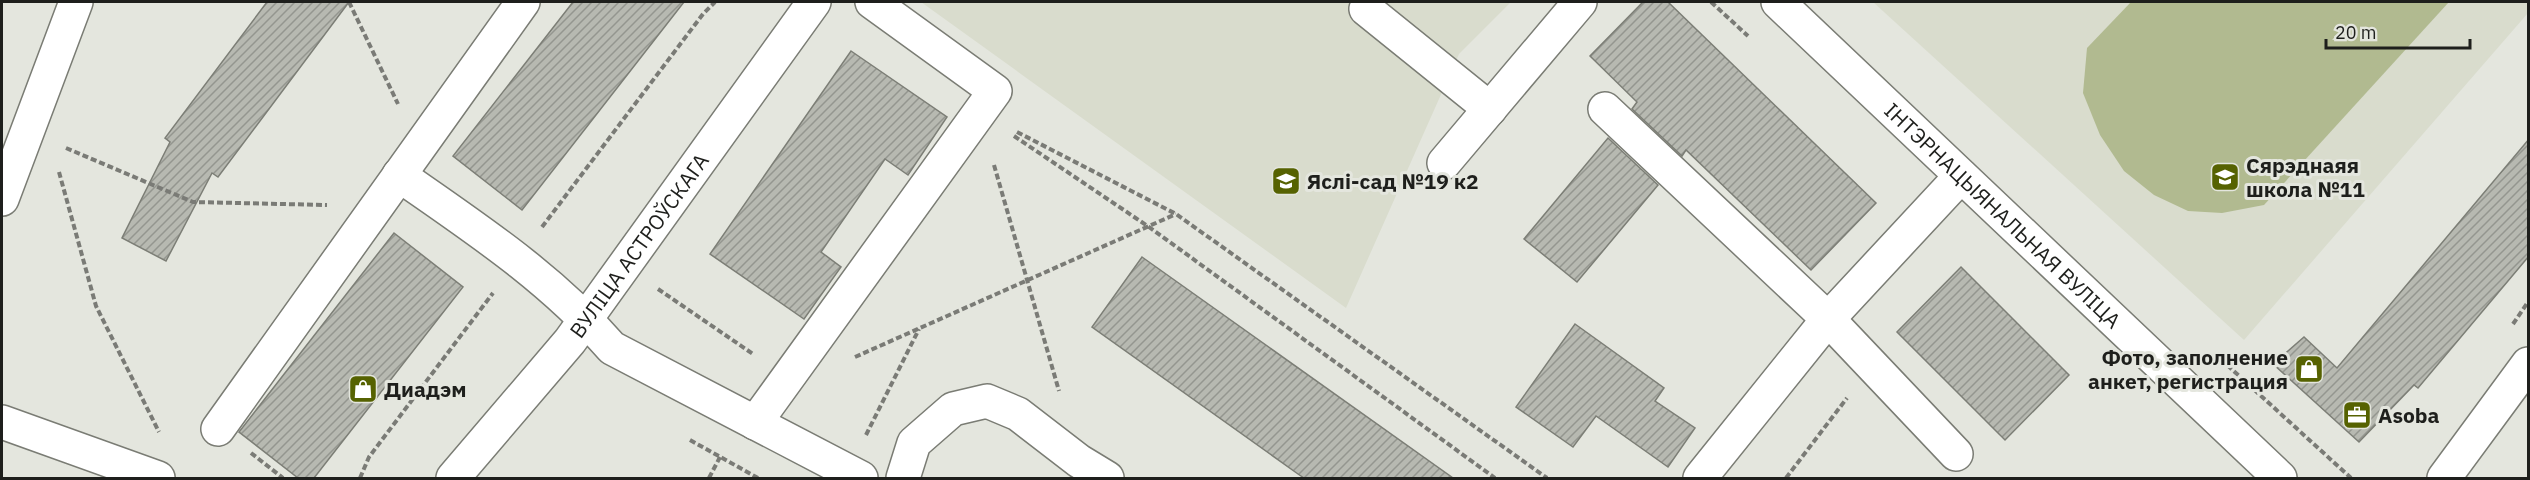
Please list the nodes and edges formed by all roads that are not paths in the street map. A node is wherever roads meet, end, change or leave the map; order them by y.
1 (76, 2) edge
2 (523, 2) edge
3 (872, 2) edge
4 (1580, 2) edge
5 (1778, 2) edge
6 (804, 5) edge
7 (1366, 9) dead end
8 (1490, 109) junction
9 (1605, 109) dead end
10 (1444, 163) dead end
11 (399, 175) junction
12 (1961, 176) junction
13 (2, 199) edge
14 (586, 318) junction
15 (1828, 319) junction
16 (2529, 364) edge
17 (2, 422) edge
18 (755, 423) junction
19 (218, 429) dead end
20 (1956, 454) dead end
21 (854, 475) edge
22 (158, 478) edge
23 (453, 478) edge
24 (903, 478) edge
25 (1107, 478) edge
26 (1700, 478) edge
27 (2280, 478) edge
28 (2444, 478) edge

1 - 13 street
2 - 11 street
3 - 18 street
4 - 8 street
5 - 12 street, ІНТЭРНАЦЫЯНАЛЬНАЯ ВУЛІЦА
6 - 14 street, ВУЛІЦА АСТРОЎСКАГА
7 - 8 street
8 - 10 street
9 - 15 street
11 - 14 street
11 - 19 street
12 - 15 street
12 - 27 street, ІНТЭРНАЦЫЯНАЛЬНАЯ ВУЛІЦА
14 - 18 street
14 - 23 street, ВУЛІЦА АСТРОЎСКАГА
15 - 20 street
15 - 26 street
16 - 28 street
17 - 22 street
18 - 21 street
24 - 25 street

